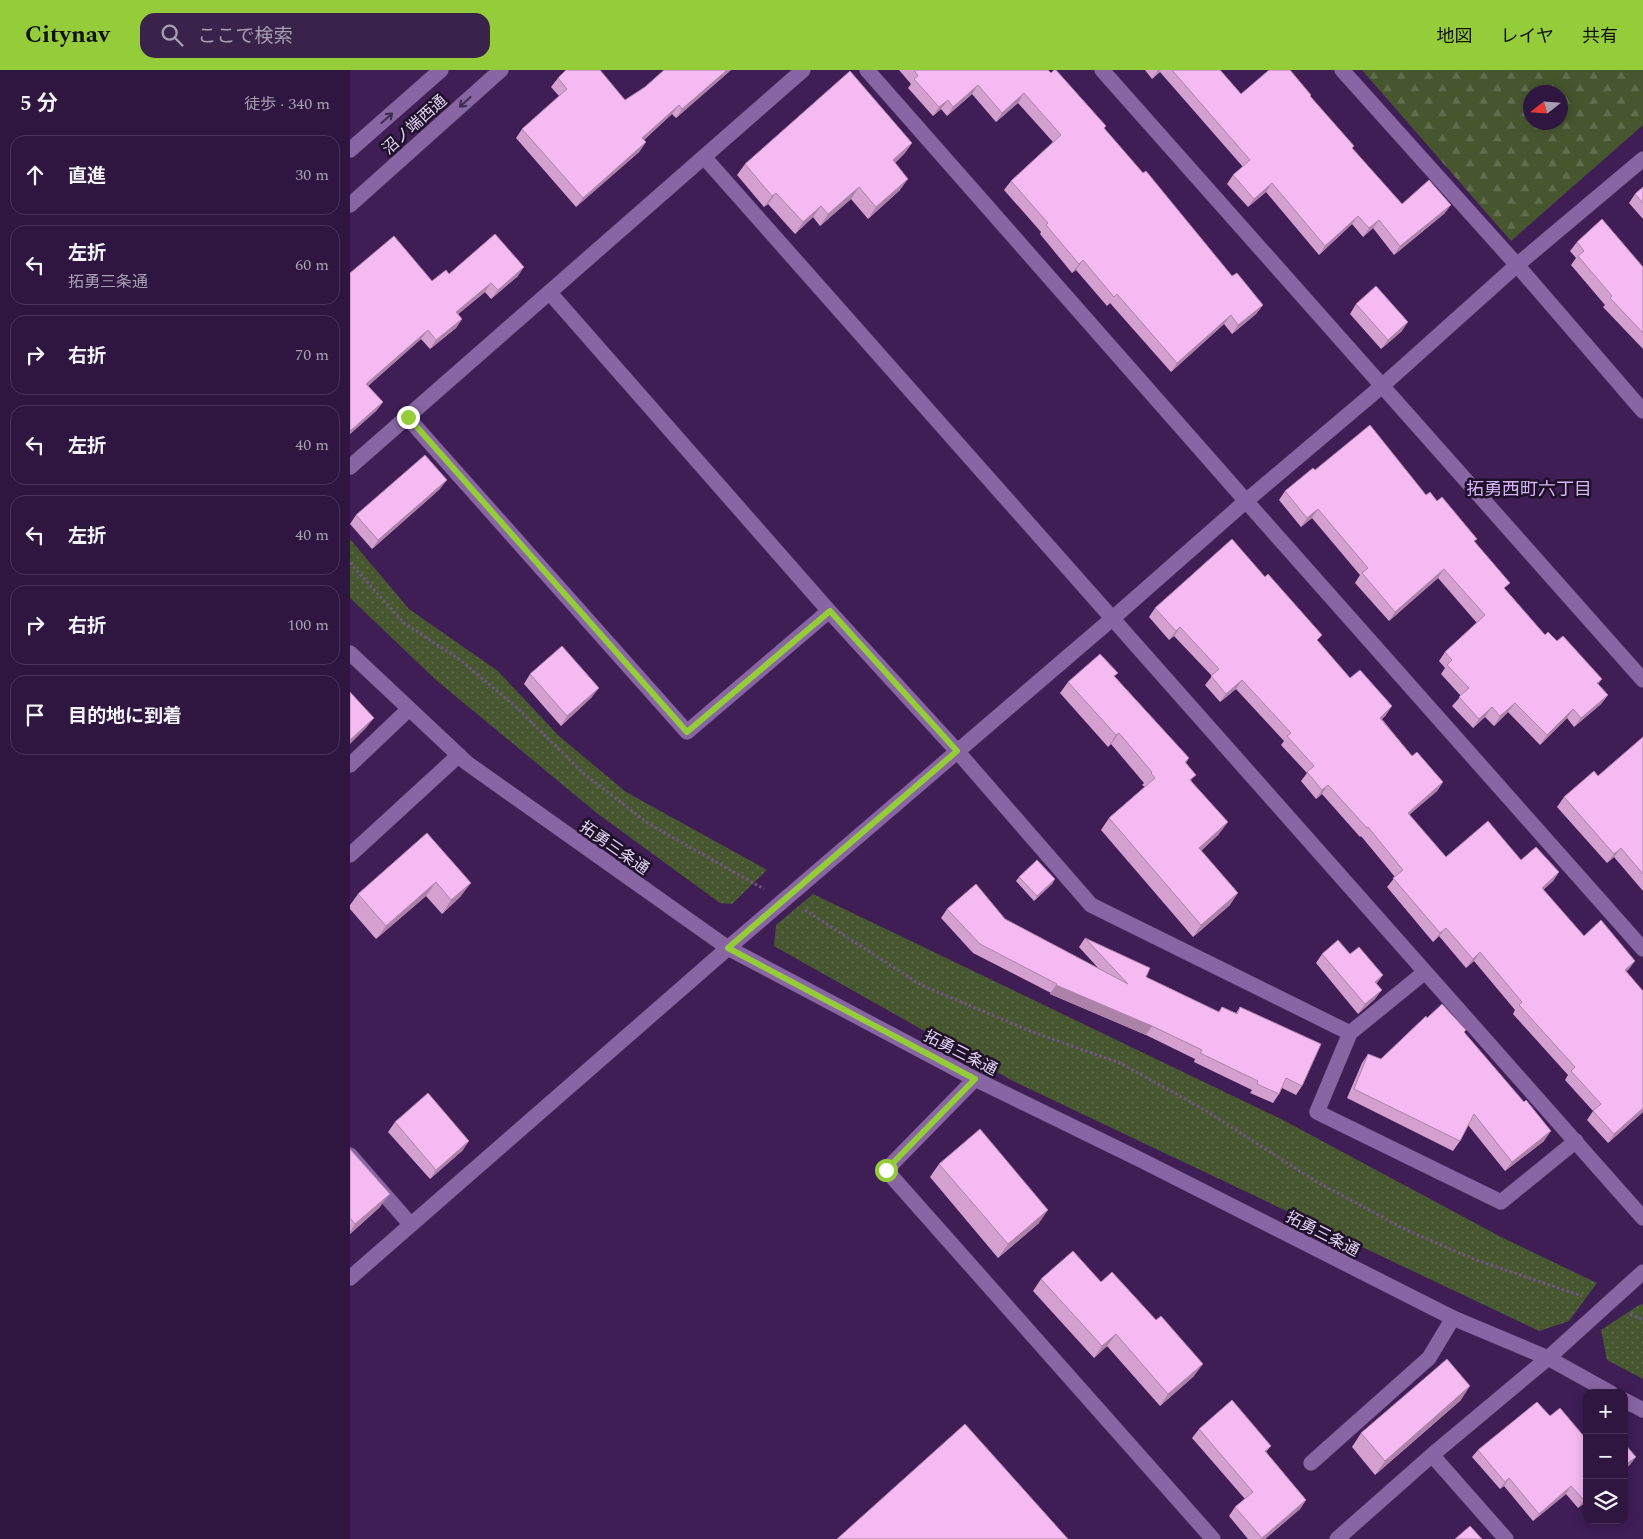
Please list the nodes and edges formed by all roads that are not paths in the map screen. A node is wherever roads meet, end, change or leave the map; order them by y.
1 (441, 70) edge
2 (501, 70) edge
3 (803, 70) edge
4 (867, 70) edge
5 (1102, 70) edge
6 (1342, 70) edge
7 (350, 150) edge
8 (704, 157) junction
9 (1643, 159) edge
10 (350, 205) edge
11 (1517, 265) junction
12 (550, 293) junction
13 (1382, 386) junction
14 (1643, 411) edge
15 (408, 417) junction
16 (350, 467) edge
17 (1246, 501) junction
18 (830, 611) junction
19 (1114, 618) junction
20 (350, 654) edge
21 (1643, 680) edge
22 (409, 709) junction
23 (957, 751) junction
24 (459, 755) junction
25 (350, 765) edge
26 (350, 855) edge
27 (728, 948) junction
28 (1643, 949) edge
29 (1425, 972) junction
30 (1350, 1034) junction
31 (975, 1079) junction
32 (1576, 1141) junction
33 (350, 1154) edge
34 (1643, 1218) edge
35 (411, 1225) junction
36 (1643, 1272) edge
37 (350, 1278) edge
38 (1453, 1318) junction
39 (1548, 1358) junction
40 (1604, 1389) edge
41 (1628, 1402) edge
42 (1643, 1410) edge
43 (1432, 1455) junction
44 (1311, 1462) dead end
45 (1213, 1539) edge
46 (1337, 1539) edge
47 (1506, 1539) edge

7 -> 1 street, 沼ノ端西通
2 -> 10 street, 沼ノ端西通
3 - 8 street
4 - 17 street
5 - 13 street
6 - 11 street
8 - 12 street
8 - 19 street
9 - 11 street
11 - 13 street
11 - 14 street
12 - 15 street
12 - 18 street
13 - 17 street
13 - 21 street
15 - 16 street
15 - 18 street
17 - 19 street
17 - 28 street
18 - 23 street
19 - 23 street
19 - 29 street
20 - 22 street, 拓勇三条通
22 - 24 street, 拓勇三条通
22 - 25 street
23 - 27 street
23 - 30 street
24 - 26 street
24 - 27 street, 拓勇三条通
27 - 31 street, 拓勇三条通
27 - 35 street
29 - 30 street
29 - 32 street
30 - 32 street
31 - 38 street, 拓勇三条通
31 - 45 street
32 - 34 street
33 - 35 street
35 - 37 street
36 - 39 street
38 - 39 street, 拓勇三条通
38 - 44 street
39 - 40 street, 拓勇三条通
39 - 43 street
41 - 42 street
43 - 46 street
43 - 47 street

